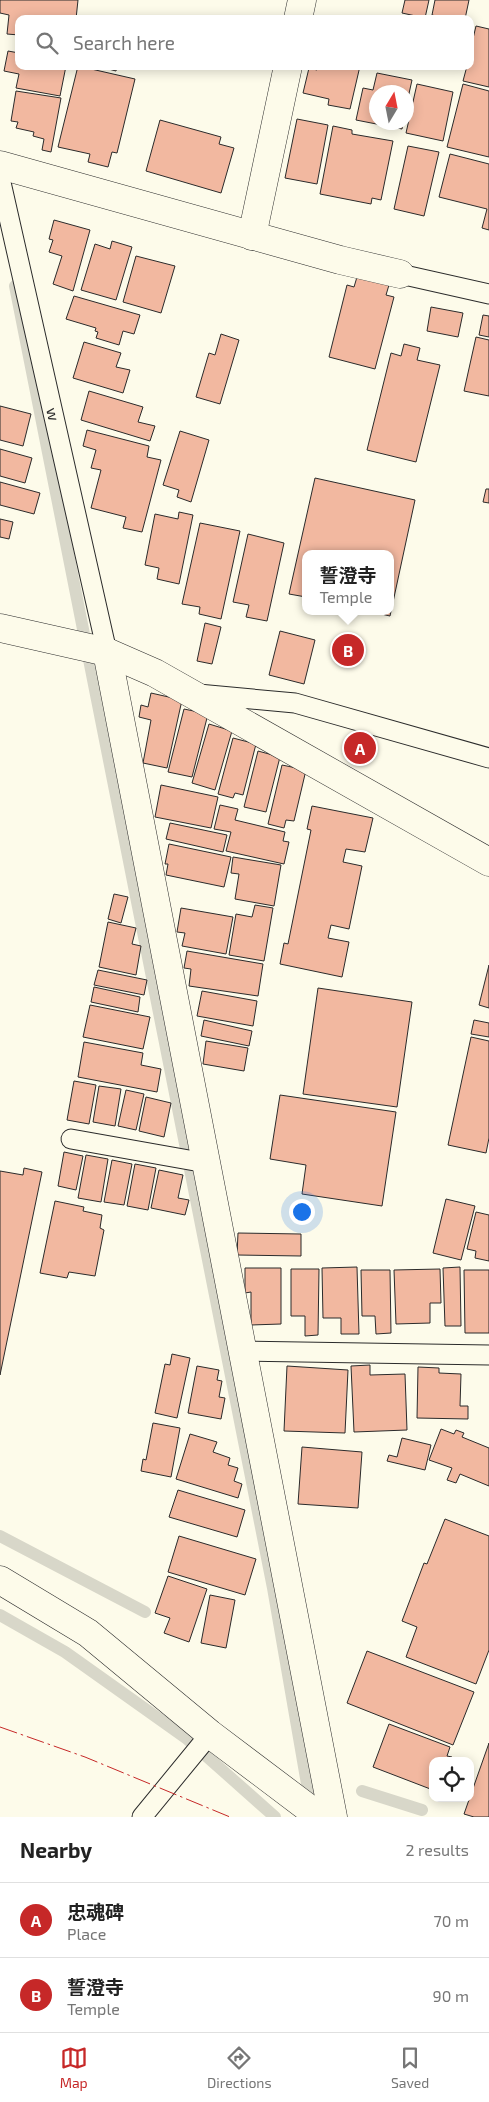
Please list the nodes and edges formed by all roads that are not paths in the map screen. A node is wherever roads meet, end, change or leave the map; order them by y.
1 (302, 0) edge
2 (299, 15) edge
3 (287, 70) edge
4 (0, 166) edge
5 (0, 178) edge
6 (252, 236) junction
7 (400, 274) joint
8 (489, 294) edge
9 (0, 628) edge
10 (107, 652) junction
11 (190, 693) junction
12 (489, 758) edge
13 (489, 862) edge
14 (71, 1139) dead end
15 (206, 1163) junction
16 (242, 1351) junction
17 (489, 1355) edge
18 (0, 1580) edge
19 (210, 1734) junction
20 (142, 1817) edge
21 (320, 1817) edge
22 (333, 1817) edge

1 - 2 street
3 - 6 street
4 - 6 street
5 - 10 lane, w
6 - 7 street
7 - 8 lane
9 - 10 street
10 - 11 street
10 - 15 street
11 - 12 lane
11 - 13 street
14 - 15 lane
15 - 16 street
16 - 17 lane
16 - 22 street
18 - 19 street
19 - 20 lane
19 - 21 street

